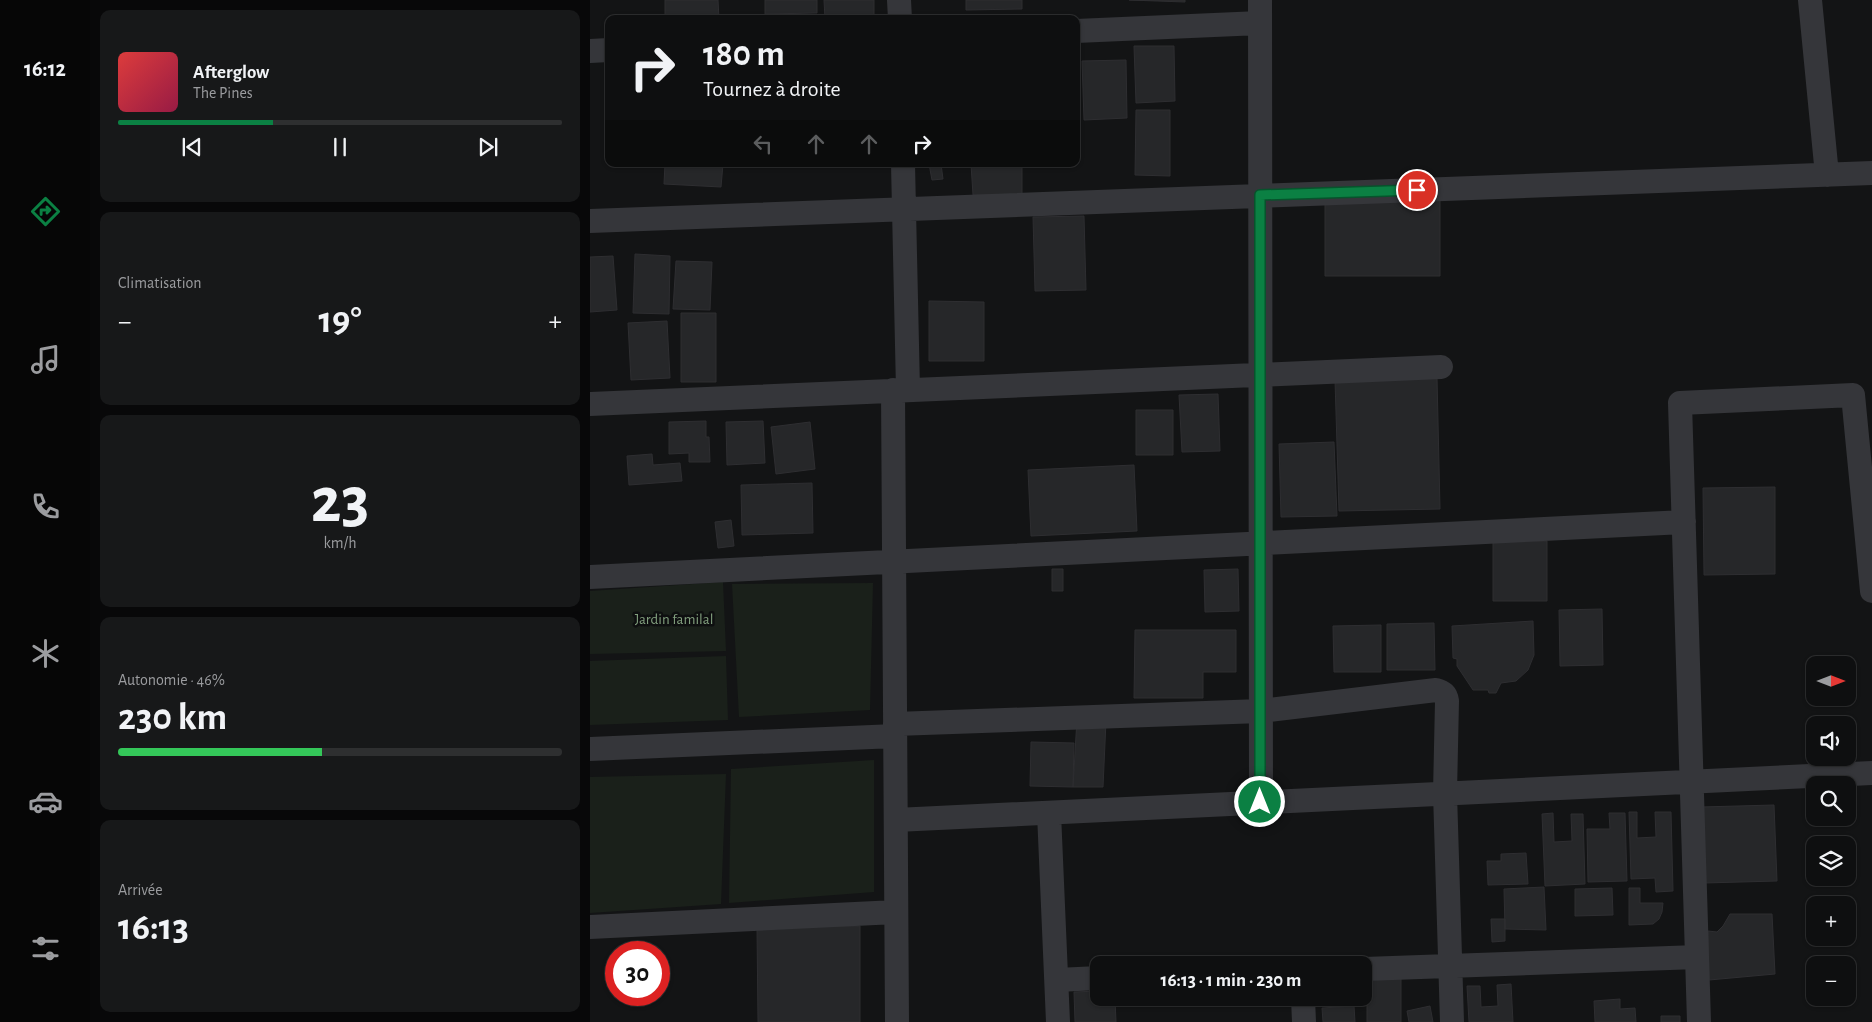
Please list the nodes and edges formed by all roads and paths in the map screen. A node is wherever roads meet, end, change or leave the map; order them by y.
1 (899, 0) edge
2 (1810, 0) edge
3 (1260, 12) edge
4 (900, 15) edge
5 (1080, 31) edge
6 (605, 50) edge
7 (590, 51) edge
8 (903, 167) edge
9 (1872, 173) edge
10 (1827, 175) junction
11 (1260, 195) junction
12 (904, 209) junction
13 (590, 221) edge
14 (1441, 367) dead end
15 (1260, 374) junction
16 (900, 390) junction
17 (590, 404) edge
18 (1684, 522) junction
19 (1260, 543) junction
20 (894, 561) junction
21 (590, 576) edge
22 (1872, 591) edge
23 (1260, 712) junction
24 (895, 730) junction
25 (590, 749) edge
26 (1872, 773) edge
27 (1692, 781) junction
28 (1445, 793) junction
29 (1260, 802) junction
30 (1049, 813) junction
31 (896, 820) junction
32 (896, 912) junction
33 (590, 927) edge
34 (1697, 957) junction
35 (1450, 966) junction
36 (1372, 969) edge
37 (1090, 978) edge
38 (1056, 980) junction
39 (1303, 1006) edge
40 (897, 1022) edge
41 (1058, 1022) edge
42 (1304, 1022) edge
43 (1452, 1022) edge
44 (1699, 1022) edge

1 - 4 street
2 - 10 street
3 - 5 street
3 - 11 street
6 - 7 street
8 - 12 street
9 - 10 street
10 - 11 street
11 - 12 street
11 - 15 street
12 - 13 street
12 - 16 street
14 - 15 street
15 - 16 street
15 - 19 street
16 - 17 street
16 - 20 street
18 - 19 street
18 - 22 street
18 - 27 street
19 - 20 street
19 - 23 street
20 - 21 street
20 - 24 street
23 - 24 street
23 - 28 street
23 - 29 street
24 - 25 street
24 - 31 street
26 - 27 street
27 - 28 street
27 - 34 street
28 - 29 street
28 - 35 street
29 - 30 street
30 - 31 street
30 - 38 street
31 - 32 street
32 - 33 street
32 - 40 street
34 - 35 street
34 - 44 street
35 - 36 street
35 - 43 street
37 - 38 street
38 - 41 street
39 - 42 street

